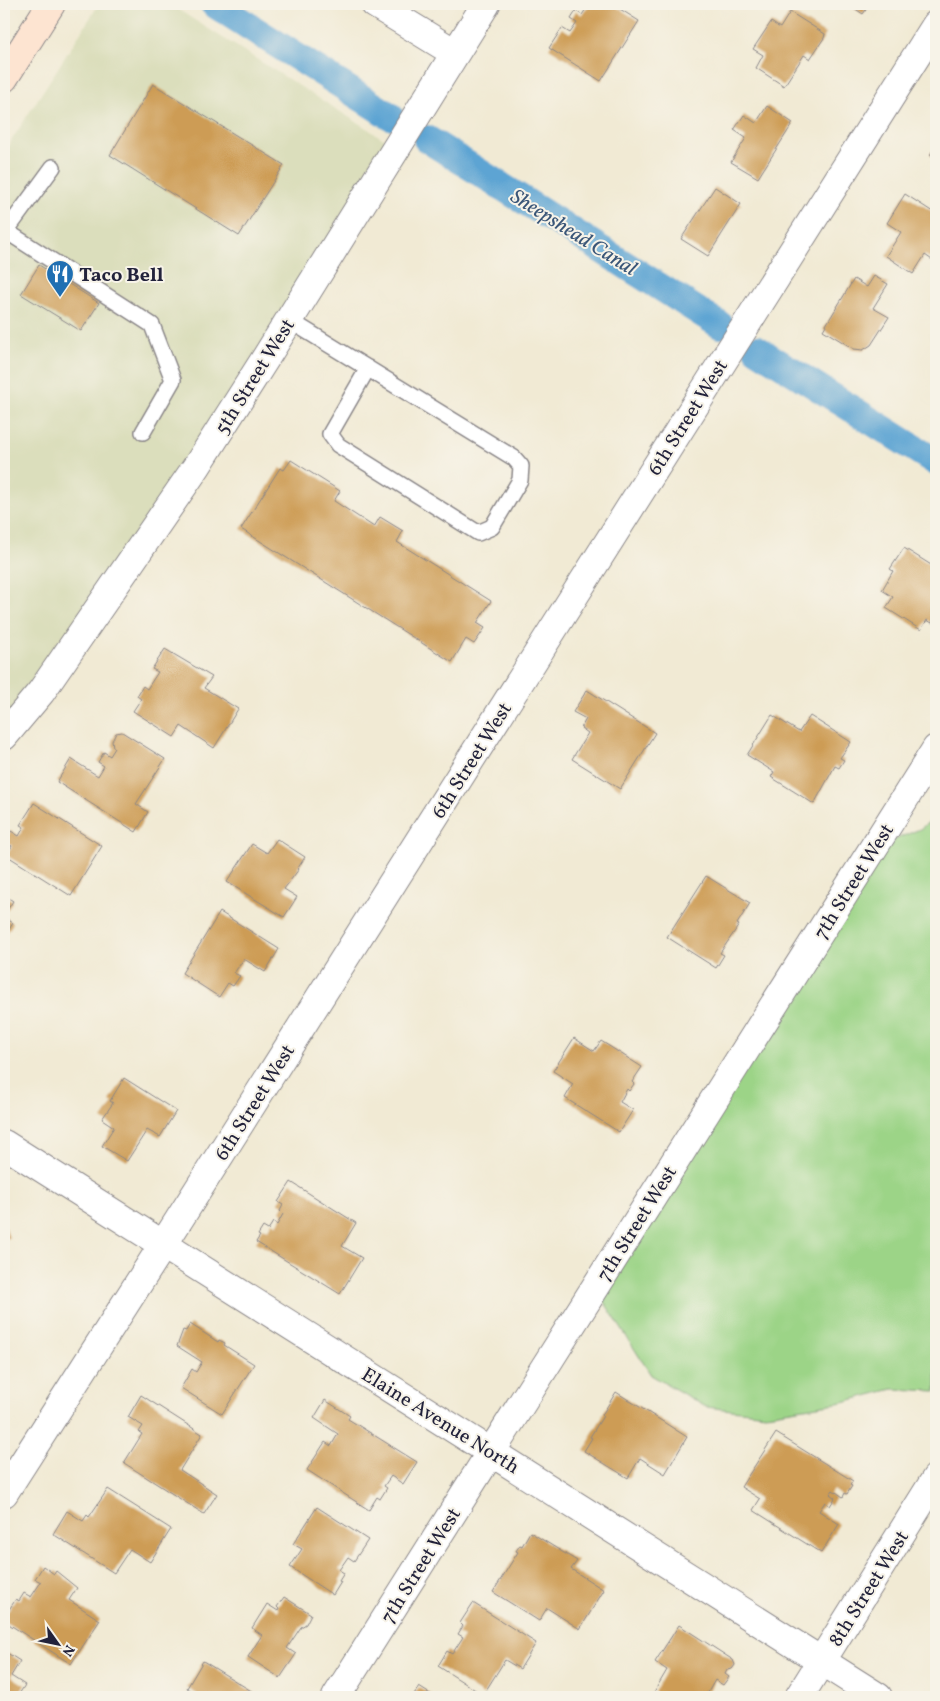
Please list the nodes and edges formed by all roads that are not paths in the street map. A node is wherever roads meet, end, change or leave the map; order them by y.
1 (51, 4) edge
2 (375, 4) edge
3 (486, 4) edge
4 (936, 25) edge
5 (455, 53) junction
6 (4, 78) edge
7 (53, 167) dead end
8 (5, 233) edge
9 (289, 320) junction
10 (368, 368) junction
11 (143, 432) dead end
12 (4, 736) edge
13 (936, 749) edge
14 (4, 1144) edge
15 (163, 1245) junction
16 (492, 1452) junction
17 (936, 1478) edge
18 (4, 1493) edge
19 (822, 1661) junction
20 (336, 1697) edge
21 (799, 1697) edge
22 (878, 1697) edge

1 - 6 main road
2 - 5 street
3 - 5 street, 5th Street West
4 - 15 street, 6th Street West
5 - 9 street, 5th Street West
7 - 8 lane
8 - 11 lane
9 - 10 lane
9 - 12 street, 5th Street West
10 - 10 lane
13 - 16 street, 7th Street West
14 - 15 street, Elaine Avenue North
15 - 16 street, Elaine Avenue North
15 - 18 street, 6th Street West
16 - 19 street, Elaine Avenue North
16 - 20 street, 7th Street West
17 - 19 street, 8th Street West
19 - 21 street, 8th Street West
19 - 22 street, Elaine Avenue North

